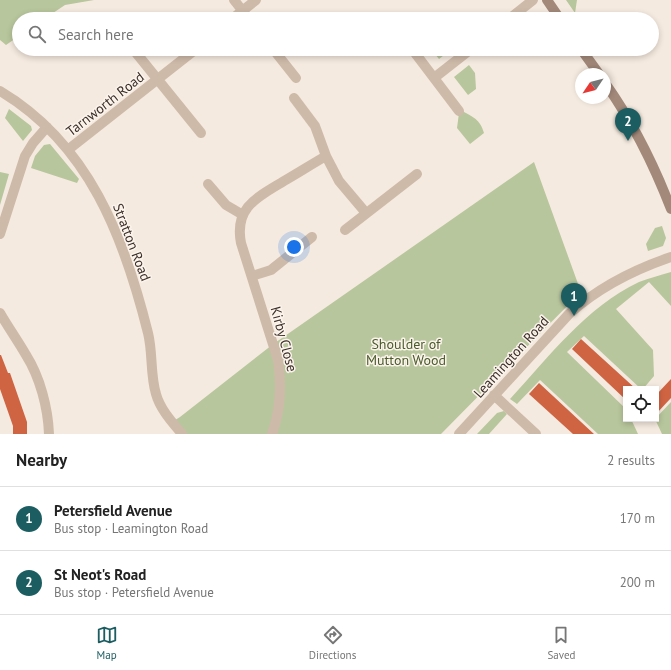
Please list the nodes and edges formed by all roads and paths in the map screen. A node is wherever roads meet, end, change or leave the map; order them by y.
1 (234, 0) edge
2 (256, 0) edge
3 (533, 0) edge
4 (547, 0) edge
5 (243, 12) edge
6 (247, 12) edge
7 (518, 12) edge
8 (555, 12) edge
9 (139, 56) edge
10 (187, 56) edge
11 (279, 56) edge
12 (417, 56) edge
13 (462, 56) edge
14 (586, 56) edge
15 (595, 68) edge
16 (296, 78) dead end
17 (434, 78) junction
18 (158, 80) junction
19 (0, 91) edge
20 (611, 92) edge
21 (294, 98) dead end
22 (459, 111) dead end
23 (47, 127) junction
24 (201, 133) dead end
25 (69, 149) junction
26 (326, 156) junction
27 (417, 174) dead end
28 (208, 184) dead end
29 (671, 209) edge
30 (366, 214) junction
31 (243, 215) junction
32 (345, 230) dead end
33 (0, 234) edge
34 (312, 237) dead end
35 (671, 257) edge
36 (252, 276) junction
37 (0, 313) edge
38 (4, 330) edge
39 (494, 395) junction
40 (49, 434) edge
41 (182, 434) edge
42 (272, 434) edge
43 (459, 434) edge
44 (536, 434) edge

1 - 5 street
2 - 6 street
3 - 7 street
4 - 8 street
9 - 18 street, Tarnworth Road
10 - 18 street, Tarnworth Road
11 - 16 street
12 - 17 street
13 - 17 street
14 - 15 street
17 - 22 street
18 - 24 street, Tarnworth Road
18 - 25 street, Tarnworth Road
19 - 23 street, Stratton Road
20 - 29 street
21 - 26 street
23 - 25 street, Stratton Road
23 - 33 street
25 - 41 street, Stratton Road
26 - 30 street
26 - 31 street, Kirby Close
27 - 30 street
28 - 31 street
30 - 32 street
31 - 36 street, Kirby Close
34 - 36 street
35 - 39 street, Leamington Road
36 - 42 street, Kirby Close
37 - 38 street
38 - 40 street
39 - 43 street, Leamington Road
39 - 44 street

